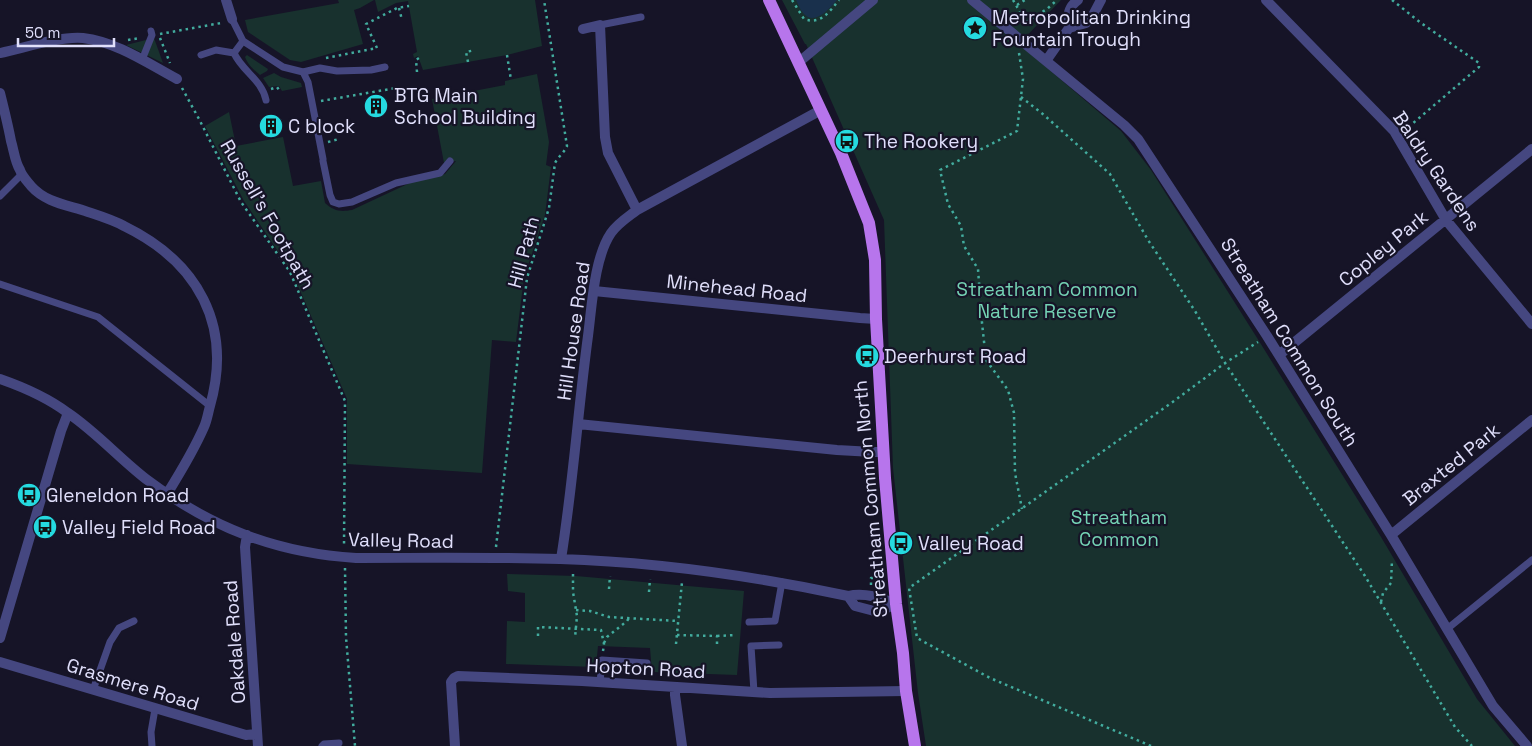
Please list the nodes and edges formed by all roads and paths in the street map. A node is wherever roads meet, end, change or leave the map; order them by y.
1 (226, 0) edge
2 (544, 0) edge
3 (769, 0) edge
4 (792, 0) edge
5 (839, 0) edge
6 (873, 0) edge
7 (972, 0) edge
8 (1013, 0) edge
9 (1024, 0) edge
10 (1057, 0) edge
11 (1078, 0) edge
12 (1101, 0) edge
13 (1266, 0) edge
14 (1392, 0) edge
15 (1017, 5) dead end
16 (409, 6) dead end
17 (399, 8) junction
18 (641, 17) dead end
19 (232, 19) junction
20 (402, 20) dead end
21 (1026, 22) junction
22 (600, 25) junction
23 (1069, 28) junction
24 (583, 29) dead end
25 (1022, 30) dead end
26 (152, 33) joint
27 (126, 41) dead end
28 (243, 41) junction
29 (1018, 48) dead end
30 (475, 50) dead end
31 (234, 52) junction
32 (0, 53) edge
33 (201, 55) dead end
34 (507, 55) dead end
35 (325, 58) dead end
36 (419, 58) dead end
37 (142, 60) junction
38 (1046, 61) junction
39 (468, 62) dead end
40 (799, 62) junction
41 (385, 67) dead end
42 (303, 72) junction
43 (417, 72) dead end
44 (177, 79) junction
45 (511, 80) dead end
46 (396, 88) dead end
47 (0, 93) edge
48 (1021, 97) junction
49 (266, 100) dead end
50 (326, 100) dead end
51 (821, 110) junction
52 (1397, 137) junction
53 (339, 139) dead end
54 (331, 141) dead end
55 (1532, 149) edge
56 (450, 161) dead end
57 (22, 174) junction
58 (0, 196) edge
59 (637, 210) junction
60 (1446, 220) junction
61 (0, 284) edge
62 (594, 291) junction
63 (876, 318) junction
64 (1532, 324) edge
65 (1267, 336) junction
66 (1279, 355) junction
67 (1225, 363) junction
68 (0, 379) edge
69 (210, 406) junction
70 (68, 413) junction
71 (1532, 420) edge
72 (578, 424) junction
73 (882, 452) junction
74 (167, 494) junction
75 (1022, 509) junction
76 (1392, 535) junction
77 (247, 536) junction
78 (344, 545) dead end
79 (496, 547) dead end
80 (1392, 556) dead end
81 (561, 559) junction
82 (1532, 560) edge
83 (345, 568) dead end
84 (573, 574) dead end
85 (610, 576) dead end
86 (877, 578) dead end
87 (650, 579) dead end
88 (682, 582) dead end
89 (782, 582) junction
90 (609, 590) dead end
91 (649, 592) dead end
92 (871, 592) dead end
93 (848, 596) junction
94 (1381, 602) junction
95 (896, 604) junction
96 (576, 610) junction
97 (629, 618) junction
98 (134, 621) dead end
99 (678, 621) junction
100 (749, 622) dead end
101 (576, 628) junction
102 (1447, 629) junction
103 (677, 635) junction
104 (735, 635) dead end
105 (538, 636) dead end
106 (716, 636) junction
107 (0, 638) edge
108 (576, 638) dead end
109 (604, 644) junction
110 (676, 644) dead end
111 (780, 645) dead end
112 (717, 646) dead end
113 (602, 660) junction
114 (0, 662) edge
115 (647, 663) dead end
116 (600, 682) junction
117 (675, 687) junction
118 (93, 690) junction
119 (906, 691) junction
120 (754, 692) junction
121 (155, 709) junction
122 (257, 734) junction
123 (339, 743) dead end
124 (152, 746) edge
125 (258, 746) edge
126 (322, 746) edge
127 (355, 746) edge
128 (456, 746) edge
129 (682, 746) edge
130 (915, 746) edge
131 (1151, 746) edge
132 (1472, 746) edge
133 (1527, 746) edge

1 - 19 street
2 - 79 path, Hill Path
3 - 40 main road, Streatham Common North
4 - 5 path
6 - 40 street
7 - 38 street, Streatham Common South
8 - 21 path
9 - 15 path
10 - 21 path
11 - 23 street
12 - 23 street
13 - 52 street, Baldry Gardens
14 - 52 path
16 - 17 path
17 - 20 path
17 - 35 path
18 - 22 lane
19 - 28 lane
19 - 44 path, Russell's Footpath
21 - 25 path
22 - 24 street
22 - 59 street
23 - 38 street
26 - 27 path
26 - 37 lane
28 - 31 lane
28 - 42 lane
29 - 48 path
30 - 39 path
31 - 33 lane
31 - 49 lane
32 - 37 street
34 - 45 path
36 - 43 path
37 - 44 street
38 - 65 street, Streatham Common South
40 - 51 main road, Streatham Common North
41 - 42 lane
42 - 56 lane
44 - 78 path, Russell's Footpath
46 - 50 path
47 - 57 street
48 - 67 path
48 - 75 path
51 - 59 street, Hill House Road
51 - 63 main road, Streatham Common North
52 - 60 street, Baldry Gardens
53 - 54 path
55 - 60 street, Copley Park
57 - 58 lane
57 - 69 street
59 - 62 street, Hill House Road
60 - 64 street, Baldry Gardens
60 - 66 street, Copley Park
61 - 69 lane
62 - 63 street, Minehead Road
62 - 72 street, Hill House Road
63 - 73 main road, Streatham Common North
65 - 66 street, Streatham Common South
65 - 67 path
66 - 76 street, Streatham Common South
67 - 75 path
67 - 94 path
68 - 70 street, Valley Road
69 - 74 street
70 - 74 street, Valley Road
70 - 107 street
71 - 76 street, Braxted Park
72 - 73 street
72 - 81 street, Hill House Road
73 - 95 main road, Streatham Common North
74 - 77 street, Valley Road
75 - 131 path
76 - 102 street, Streatham Common South
77 - 81 street, Valley Road
77 - 122 street, Oakdale Road
80 - 94 path
81 - 89 street, Valley Road
82 - 102 lane
83 - 127 path
84 - 96 path
85 - 90 path
86 - 92 path
87 - 91 path
88 - 99 path
89 - 93 street, Valley Road
89 - 100 lane
93 - 95 street, Valley Road
93 - 95 street, Valley Road
94 - 132 path
95 - 119 main road, Streatham Common North
96 - 97 path
96 - 101 path
97 - 99 path
97 - 109 path
98 - 118 lane
99 - 103 path
101 - 105 path
101 - 108 path
101 - 109 path
102 - 133 street, Streatham Common South
103 - 106 path
103 - 110 path
104 - 106 path
106 - 112 path
109 - 113 path
111 - 120 lane
113 - 115 lane
113 - 116 lane
114 - 118 street, Grasmere Road
116 - 117 street, Hopton Road
116 - 128 street, Hopton Road
117 - 120 street, Hopton Road
117 - 129 street
118 - 121 street, Grasmere Road
119 - 120 street, Hopton Road
119 - 130 main road, Streatham Common North
121 - 122 street, Grasmere Road
121 - 124 lane
122 - 125 street, Oakdale Road
123 - 126 lane

